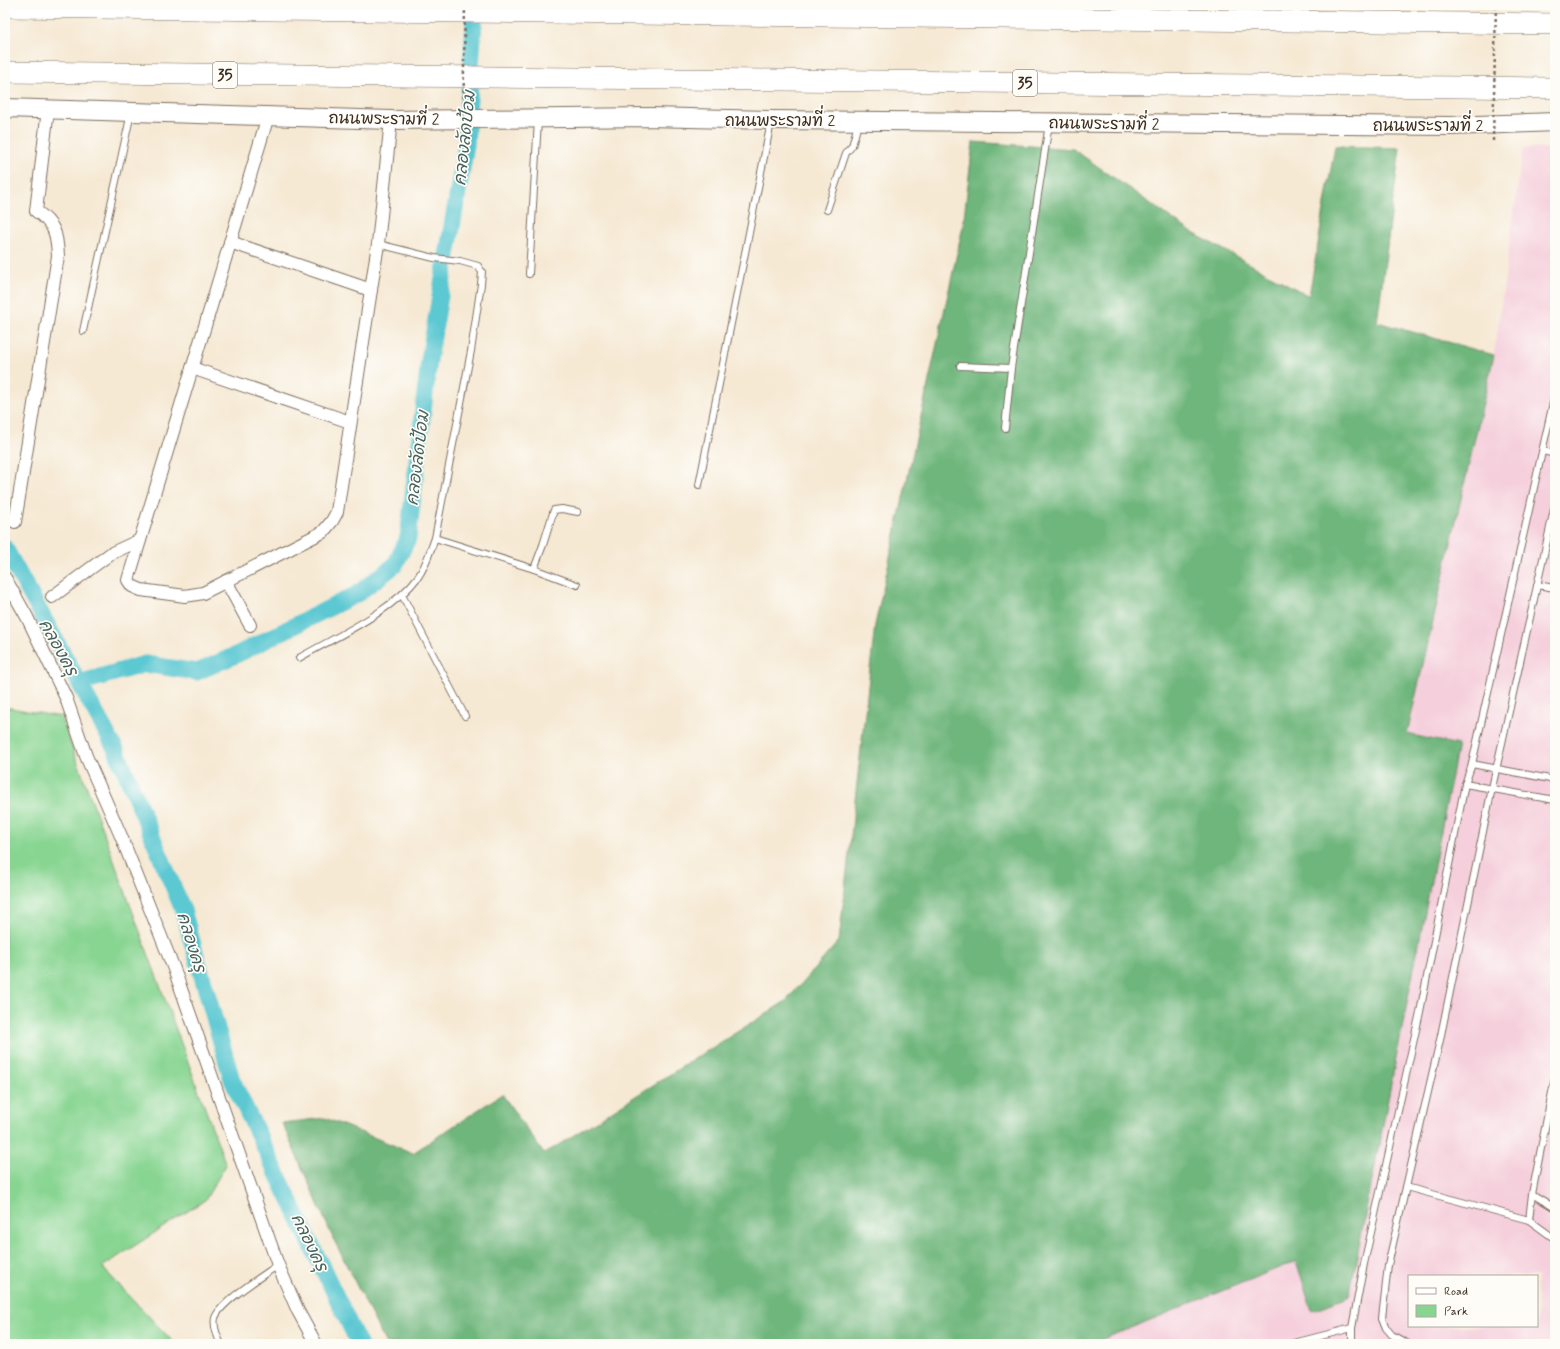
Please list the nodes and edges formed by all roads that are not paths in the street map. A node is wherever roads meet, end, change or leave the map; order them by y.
1 (320, 5) edge
2 (5, 7) edge
3 (461, 8) edge
4 (432, 11) junction
5 (1555, 24) edge
6 (5, 72) edge
7 (1555, 88) edge
8 (5, 108) edge
9 (48, 109) junction
10 (132, 112) junction
11 (268, 116) junction
12 (538, 119) junction
13 (391, 120) junction
14 (771, 120) junction
15 (859, 120) junction
16 (1555, 122) edge
17 (1049, 123) junction
18 (827, 210) dead end
19 (230, 242) junction
20 (378, 244) junction
21 (529, 274) dead end
22 (371, 290) junction
23 (83, 331) dead end
24 (960, 366) dead end
25 (192, 368) junction
26 (1011, 368) junction
27 (1555, 394) edge
28 (350, 422) junction
29 (1005, 428) dead end
30 (1543, 451) junction
31 (1555, 454) edge
32 (699, 485) dead end
33 (1555, 505) edge
34 (578, 512) dead end
35 (14, 522) dead end
36 (435, 538) junction
37 (140, 540) junction
38 (534, 569) junction
39 (5, 578) edge
40 (226, 581) junction
41 (577, 585) dead end
42 (1537, 585) junction
43 (1555, 588) edge
44 (402, 595) junction
45 (52, 597) dead end
46 (250, 625) dead end
47 (299, 658) dead end
48 (465, 716) dead end
49 (1472, 764) junction
50 (1497, 768) junction
51 (1555, 780) edge
52 (1465, 784) junction
53 (1492, 788) junction
54 (1555, 800) edge
55 (1555, 1077) edge
56 (1406, 1187) junction
57 (1532, 1194) junction
58 (1555, 1208) edge
59 (1529, 1220) junction
60 (1555, 1239) edge
61 (278, 1265) junction
62 (1352, 1328) junction
63 (222, 1344) edge
64 (316, 1344) edge
65 (1290, 1344) edge
66 (1352, 1344) edge
67 (1408, 1344) edge

1 - 4 highway
2 - 4 highway
3 - 4 highway
3 - 5 highway
6 - 7 highway, 35
8 - 9 main road, ถนนพระรามที่ 2
9 - 10 main road, ถนนพระรามที่ 2
9 - 35 street
10 - 11 main road, ถนนพระรามที่ 2
10 - 23 lane
11 - 13 main road, ถนนพระรามที่ 2
11 - 19 street
12 - 13 main road, ถนนพระรามที่ 2
12 - 14 main road, ถนนพระรามที่ 2
12 - 21 lane
13 - 20 street
14 - 15 main road, ถนนพระรามที่ 2
14 - 32 lane
15 - 17 main road, ถนนพระรามที่ 2
15 - 18 lane
16 - 17 main road, ถนนพระรามที่ 2
17 - 26 lane
19 - 22 street
19 - 25 street
20 - 22 street
20 - 36 lane
22 - 28 street
24 - 26 lane
25 - 28 street
25 - 37 street
26 - 29 lane
27 - 30 lane
28 - 40 street
30 - 31 lane
30 - 49 lane
33 - 42 lane
34 - 38 lane
36 - 38 lane
36 - 44 lane
37 - 40 street
37 - 45 street
38 - 41 lane
39 - 61 street
40 - 46 street
42 - 43 lane
42 - 50 lane
44 - 47 lane
44 - 48 lane
49 - 50 lane
49 - 52 lane
50 - 51 lane
50 - 53 lane
52 - 53 lane
52 - 62 lane
53 - 54 lane
53 - 56 lane
55 - 57 lane
56 - 59 lane
56 - 67 lane
57 - 58 lane
57 - 59 lane
59 - 60 lane
61 - 63 lane
61 - 64 street
62 - 65 lane
62 - 66 lane

